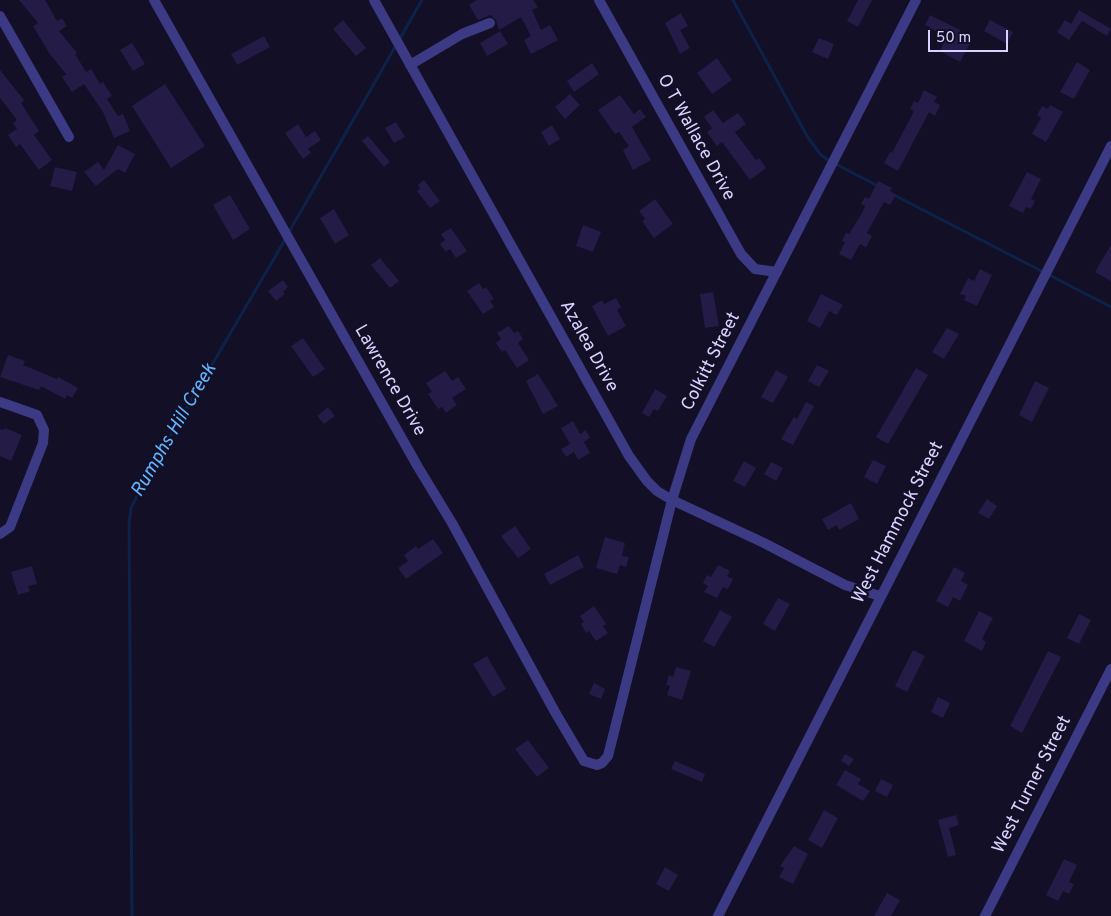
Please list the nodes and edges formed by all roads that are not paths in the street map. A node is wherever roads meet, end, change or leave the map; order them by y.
1 (154, 0) edge
2 (374, 0) edge
3 (599, 0) edge
4 (916, 0) edge
5 (0, 16) edge
6 (490, 23) dead end
7 (410, 65) junction
8 (69, 137) dead end
9 (1111, 146) edge
10 (777, 272) junction
11 (0, 402) edge
12 (672, 500) junction
13 (0, 534) edge
14 (880, 596) junction
15 (1111, 669) edge
16 (602, 763) joint
17 (718, 916) edge
18 (985, 916) edge

1 - 16 street, Lawrence Drive
2 - 7 street, Azalea Drive
3 - 10 street, O T Wallace Drive
4 - 10 street, Colkitt Street
5 - 8 street
6 - 7 street
7 - 12 street, Azalea Drive
9 - 14 street, West Hammock Street
10 - 12 street, Colkitt Street
11 - 13 street
12 - 14 street, Azalea Drive
12 - 16 street, Colkitt Street
14 - 17 street, West Hammock Street
15 - 18 street, West Turner Street

